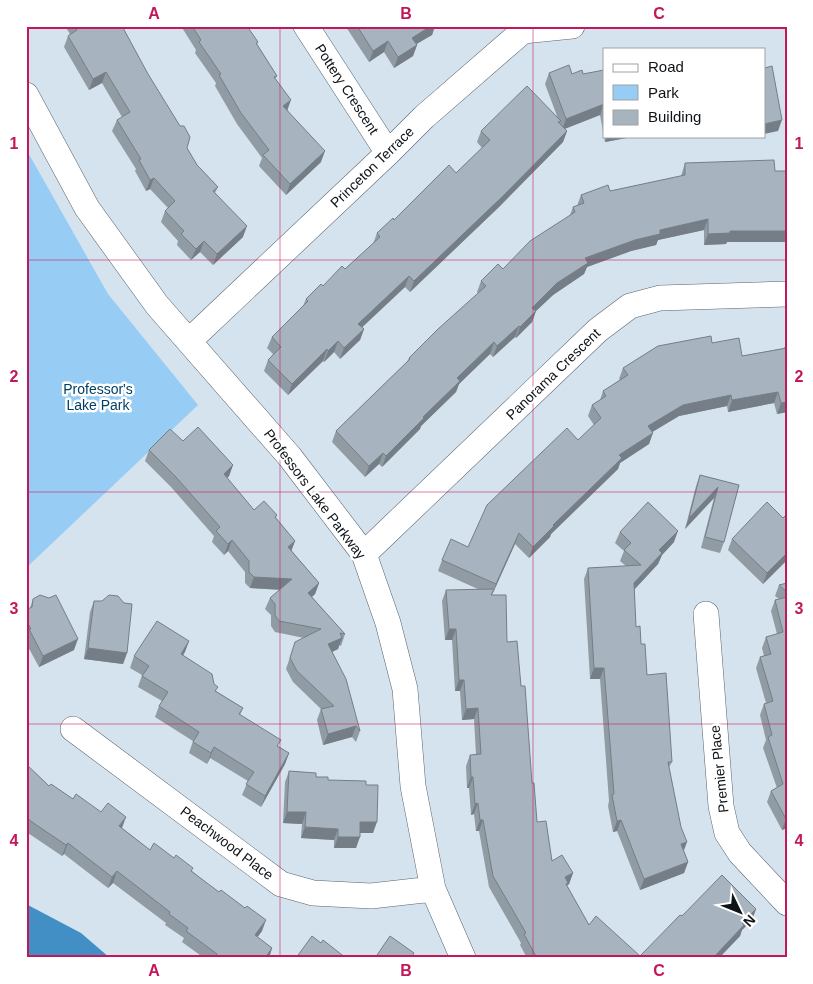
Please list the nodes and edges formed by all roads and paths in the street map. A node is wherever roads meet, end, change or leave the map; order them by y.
1 (306, 26) edge
2 (572, 26) edge
3 (26, 95) edge
4 (388, 153) junction
5 (787, 294) edge
6 (189, 341) junction
7 (364, 554) junction
8 (706, 614) dead end
9 (73, 729) dead end
10 (433, 889) junction
11 (787, 903) edge
12 (462, 958) edge

1 - 4 street, Pottery Crescent
2 - 4 street, Princeton Terrace
3 - 6 street, Professors Lake Parkway
4 - 6 street, Princeton Terrace
5 - 7 street, Panorama Crescent
6 - 7 street, Professors Lake Parkway
7 - 10 street, Professors Lake Parkway
8 - 11 street, Premier Place
9 - 10 street, Peachwood Place
10 - 12 street, Professors Lake Parkway

